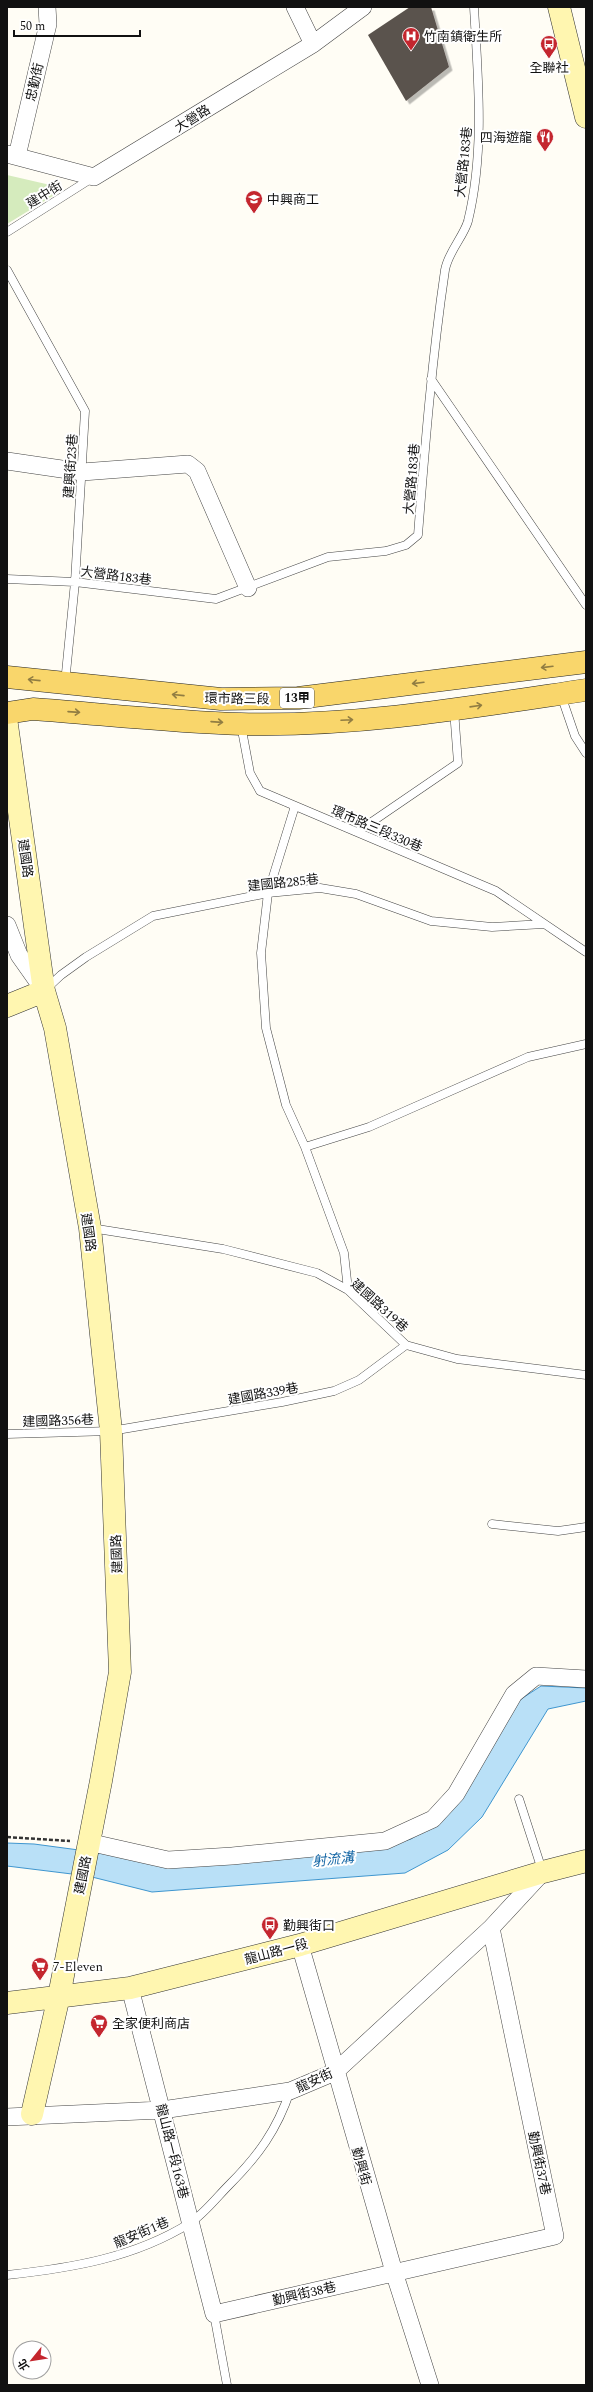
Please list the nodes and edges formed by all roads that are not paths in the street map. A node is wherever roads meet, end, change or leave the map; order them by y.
1 (47, 7) edge
2 (295, 7) edge
3 (363, 7) edge
4 (474, 7) edge
5 (559, 7) edge
6 (313, 44) junction
7 (586, 117) edge
8 (12, 155) edge
9 (94, 177) junction
10 (7, 232) edge
11 (7, 270) edge
12 (431, 379) junction
13 (7, 461) edge
14 (82, 472) junction
15 (7, 579) edge
16 (75, 582) junction
17 (248, 588) junction
18 (586, 605) edge
19 (586, 662) edge
20 (7, 678) edge
21 (65, 684) junction
22 (586, 690) edge
23 (561, 694) junction
24 (454, 710) junction
25 (7, 713) edge
26 (241, 724) junction
27 (7, 725) edge
28 (586, 753) edge
29 (295, 806) junction
30 (357, 832) junction
31 (268, 893) junction
32 (544, 924) junction
33 (7, 925) edge
34 (586, 952) edge
35 (44, 991) junction
36 (7, 1006) edge
37 (586, 1044) edge
38 (305, 1147) junction
39 (90, 1228) junction
40 (348, 1290) junction
41 (406, 1345) junction
42 (586, 1375) edge
43 (111, 1431) junction
44 (7, 1434) edge
45 (492, 1524) dead end
46 (586, 1528) edge
47 (586, 1679) edge
48 (519, 1799) dead end
49 (88, 1844) junction
50 (586, 1861) edge
51 (543, 1872) junction
52 (491, 1928) junction
53 (300, 1945) junction
54 (130, 1988) junction
55 (59, 1996) junction
56 (7, 2003) edge
57 (335, 2072) junction
58 (290, 2091) junction
59 (162, 2110) junction
60 (32, 2114) junction
61 (7, 2117) edge
62 (191, 2223) junction
63 (394, 2272) junction
64 (7, 2275) edge
65 (214, 2314) junction
66 (227, 2385) edge
67 (430, 2385) edge

1 - 8 street, 忠勤街
2 - 6 street
3 - 6 street, 大營路
4 - 12 lane, 大營路183巷
5 - 7 street
6 - 9 street, 大營路
8 - 9 street
9 - 10 lane, 建中街
11 - 14 lane, 建興街23巷
12 - 17 lane, 大營路183巷
12 - 18 lane
13 - 14 street
14 - 16 lane, 建興街23巷
14 - 17 street
15 - 16 lane, 大營路183巷
16 - 17 lane, 大營路183巷
16 - 21 lane, 建興街23巷
19 -> 21 main road, 環市路三段 / 13甲
21 -> 20 main road, 環市路三段 / 13甲
22 - 23 main road, 環市路三段 / 13甲
24 -> 23 main road, 環市路三段 / 13甲
23 - 28 lane
26 -> 24 main road, 環市路三段 / 13甲
24 - 30 lane
25 -> 26 main road, 環市路三段 / 13甲
26 - 29 lane, 環市路三段330巷
27 - 35 street, 建國路
29 - 30 lane, 環市路三段330巷
29 - 31 lane
30 - 32 lane, 環市路三段330巷
31 - 32 lane, 建國路285巷
31 - 35 lane, 建國路285巷
31 - 38 lane
32 - 34 lane, 環市路三段330巷
33 - 35 street, 建國路
35 - 36 street
35 - 39 street, 建國路
37 - 38 lane
38 - 40 lane
39 - 40 lane, 建國路319巷
39 - 43 street, 建國路
40 - 41 lane, 建國路319巷
41 - 42 lane, 建國路319巷
41 - 43 lane, 建國路339巷
43 - 44 lane, 建國路356巷
43 - 49 street, 建國路
45 - 46 lane
47 - 49 street
48 - 51 lane
49 - 55 street, 建國路
50 - 51 street, 龍山路一段
51 - 52 street, 龍安街
51 - 53 street, 龍山路一段
52 - 57 street, 龍安街
52 - 63 street, 勤興街37巷
53 - 54 street, 龍山路一段
53 - 57 street, 勤興街
54 - 55 street, 龍山路一段
54 - 59 street, 龍山路一段163巷
55 - 56 street, 龍山路一段
55 - 60 street, 建國路
57 - 58 street, 龍安街
57 - 63 street, 勤興街
58 - 59 street, 龍安街
58 - 62 lane, 龍安街1巷
59 - 60 street, 龍安街
59 - 62 street, 龍山路一段163巷
60 - 61 street, 龍安街
62 - 64 lane, 龍安街1巷
62 - 65 street, 龍山路一段163巷
63 - 65 street, 勤興街38巷
63 - 67 street, 勤興街
65 - 66 lane

